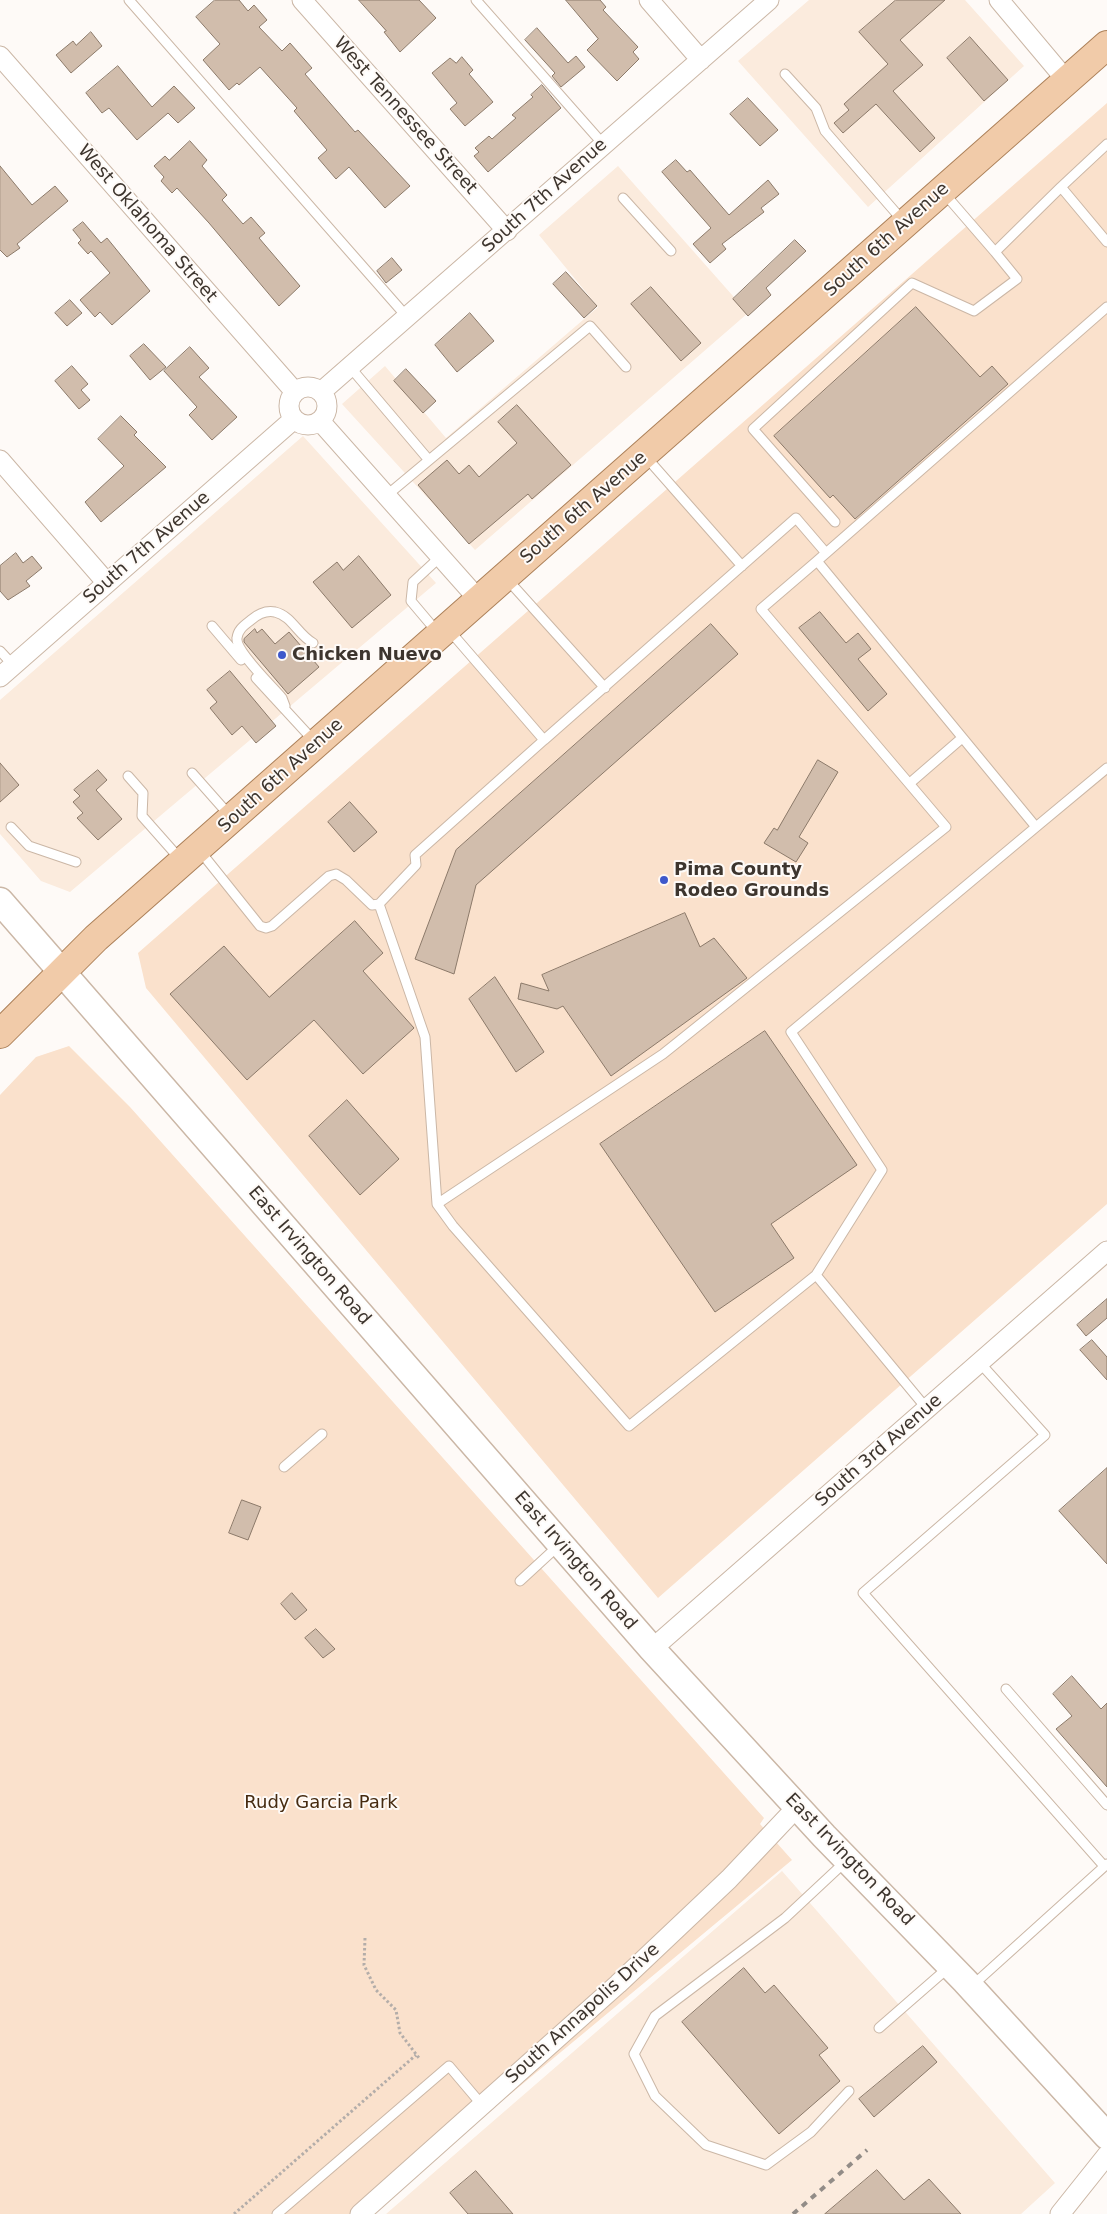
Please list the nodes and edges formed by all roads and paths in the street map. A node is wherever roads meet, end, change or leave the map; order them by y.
1 (129, 0) edge
2 (302, 0) edge
3 (476, 0) edge
4 (649, 0) edge
5 (769, 0) edge
6 (999, 0) edge
7 (1106, 47) edge
8 (0, 56) edge
9 (701, 60) junction
10 (785, 74) dead end
11 (1067, 81) junction
12 (604, 144) junction
13 (1107, 144) edge
14 (1061, 187) junction
15 (942, 191) junction
16 (623, 198) dead end
17 (906, 224) junction
18 (507, 231) junction
19 (1107, 242) edge
20 (671, 251) dead end
21 (995, 252) junction
22 (1107, 307) edge
23 (407, 318) junction
24 (350, 367) junction
25 (626, 367) dead end
26 (295, 392) junction
27 (321, 392) junction
28 (294, 418) junction
29 (320, 421) junction
30 (644, 454) junction
31 (428, 459) junction
32 (0, 460) edge
33 (386, 496) junction
34 (834, 522) dead end
35 (826, 552) junction
36 (440, 557) junction
37 (817, 561) junction
38 (742, 566) junction
39 (505, 577) junction
40 (107, 583) junction
41 (478, 600) junction
42 (212, 626) dead end
43 (444, 631) junction
44 (313, 643) dead end
45 (0, 651) edge
46 (6, 671) edge
47 (605, 688) junction
48 (285, 706) junction
49 (962, 738) junction
50 (544, 740) junction
51 (317, 744) junction
52 (1107, 768) edge
53 (192, 773) dead end
54 (128, 776) dead end
55 (910, 783) junction
56 (233, 819) junction
57 (11, 827) dead end
58 (1036, 827) junction
59 (191, 856) junction
60 (76, 862) dead end
61 (0, 901) edge
62 (379, 904) junction
63 (61, 971) junction
64 (0, 1034) edge
65 (437, 1204) junction
66 (1107, 1251) edge
67 (816, 1275) junction
68 (980, 1363) junction
69 (927, 1409) junction
70 (322, 1434) dead end
71 (284, 1467) dead end
72 (560, 1544) junction
73 (520, 1582) dead end
74 (652, 1649) junction
75 (1006, 1689) dead end
76 (1107, 1805) edge
77 (797, 1807) junction
78 (847, 1860) junction
79 (1106, 1865) edge
80 (365, 1938) dead end
81 (950, 1966) junction
82 (970, 1987) junction
83 (879, 2028) dead end
84 (849, 2091) dead end
85 (482, 2105) junction
86 (1107, 2136) edge
87 (1107, 2155) edge
88 (234, 2214) edge
89 (278, 2214) edge
90 (360, 2214) edge
91 (1060, 2214) edge

1 - 23 lane
2 - 18 street, West Tennessee Street
3 - 12 lane
4 - 9 street
5 - 9 street, South 7th Avenue
6 - 11 street
7 - 11 main road, South 6th Avenue
8 - 26 street, West Oklahoma Street
9 - 12 street, South 7th Avenue
10 - 17 lane
11 - 15 main road, South 6th Avenue
12 - 18 street, South 7th Avenue
13 - 14 lane
14 - 19 lane
14 - 21 lane
15 - 17 main road, South 6th Avenue
15 - 21 lane
16 - 20 lane
17 - 30 main road, South 6th Avenue
18 - 23 street, South 7th Avenue
21 - 34 lane
22 - 35 lane
23 - 24 street, South 7th Avenue
24 - 27 street, South 7th Avenue
24 - 31 lane
25 - 31 lane
26 - 27 street
26 - 28 street
27 - 29 street
28 - 29 street
28 - 40 street, South 7th Avenue
29 - 33 street
30 - 38 lane
30 - 39 main road, South 6th Avenue
31 - 33 lane
32 - 40 street
33 - 36 street
35 - 37 lane
35 - 38 lane
36 - 41 street
36 - 43 lane
37 - 49 lane
37 - 55 lane
38 - 47 lane
39 - 41 main road, South 6th Avenue
39 - 47 lane
40 - 46 street, South 7th Avenue
41 - 43 main road, South 6th Avenue
42 - 48 lane
43 - 50 lane
43 - 51 main road, South 6th Avenue
44 - 48 lane
45 - 46 lane
47 - 50 lane
48 - 51 lane
49 - 55 lane
49 - 58 lane
50 - 62 lane
51 - 56 main road, South 6th Avenue
52 - 58 lane
53 - 56 lane
54 - 59 lane
55 - 65 lane
56 - 59 main road, South 6th Avenue
57 - 60 lane
58 - 67 lane
59 - 62 lane
59 - 63 main road, South 6th Avenue
61 - 63 main road, East Irvington Road
62 - 65 lane
63 - 64 main road, South 6th Avenue
63 - 72 main road, East Irvington Road
65 - 67 lane
66 - 68 street, South 3rd Avenue
67 - 69 lane
68 - 69 street, South 3rd Avenue
68 - 79 lane
69 - 74 street, South 3rd Avenue
70 - 71 lane
72 - 73 lane
72 - 74 main road, East Irvington Road
74 - 77 main road, East Irvington Road
75 - 76 lane
77 - 78 main road, East Irvington Road
77 - 85 street, South Annapolis Drive
78 - 81 main road, East Irvington Road
78 - 84 lane
79 - 82 lane
80 - 88 path
81 - 82 main road, East Irvington Road
81 - 83 lane
82 - 86 main road, East Irvington Road
85 - 89 lane
85 - 90 street, South Annapolis Drive
87 - 91 street

